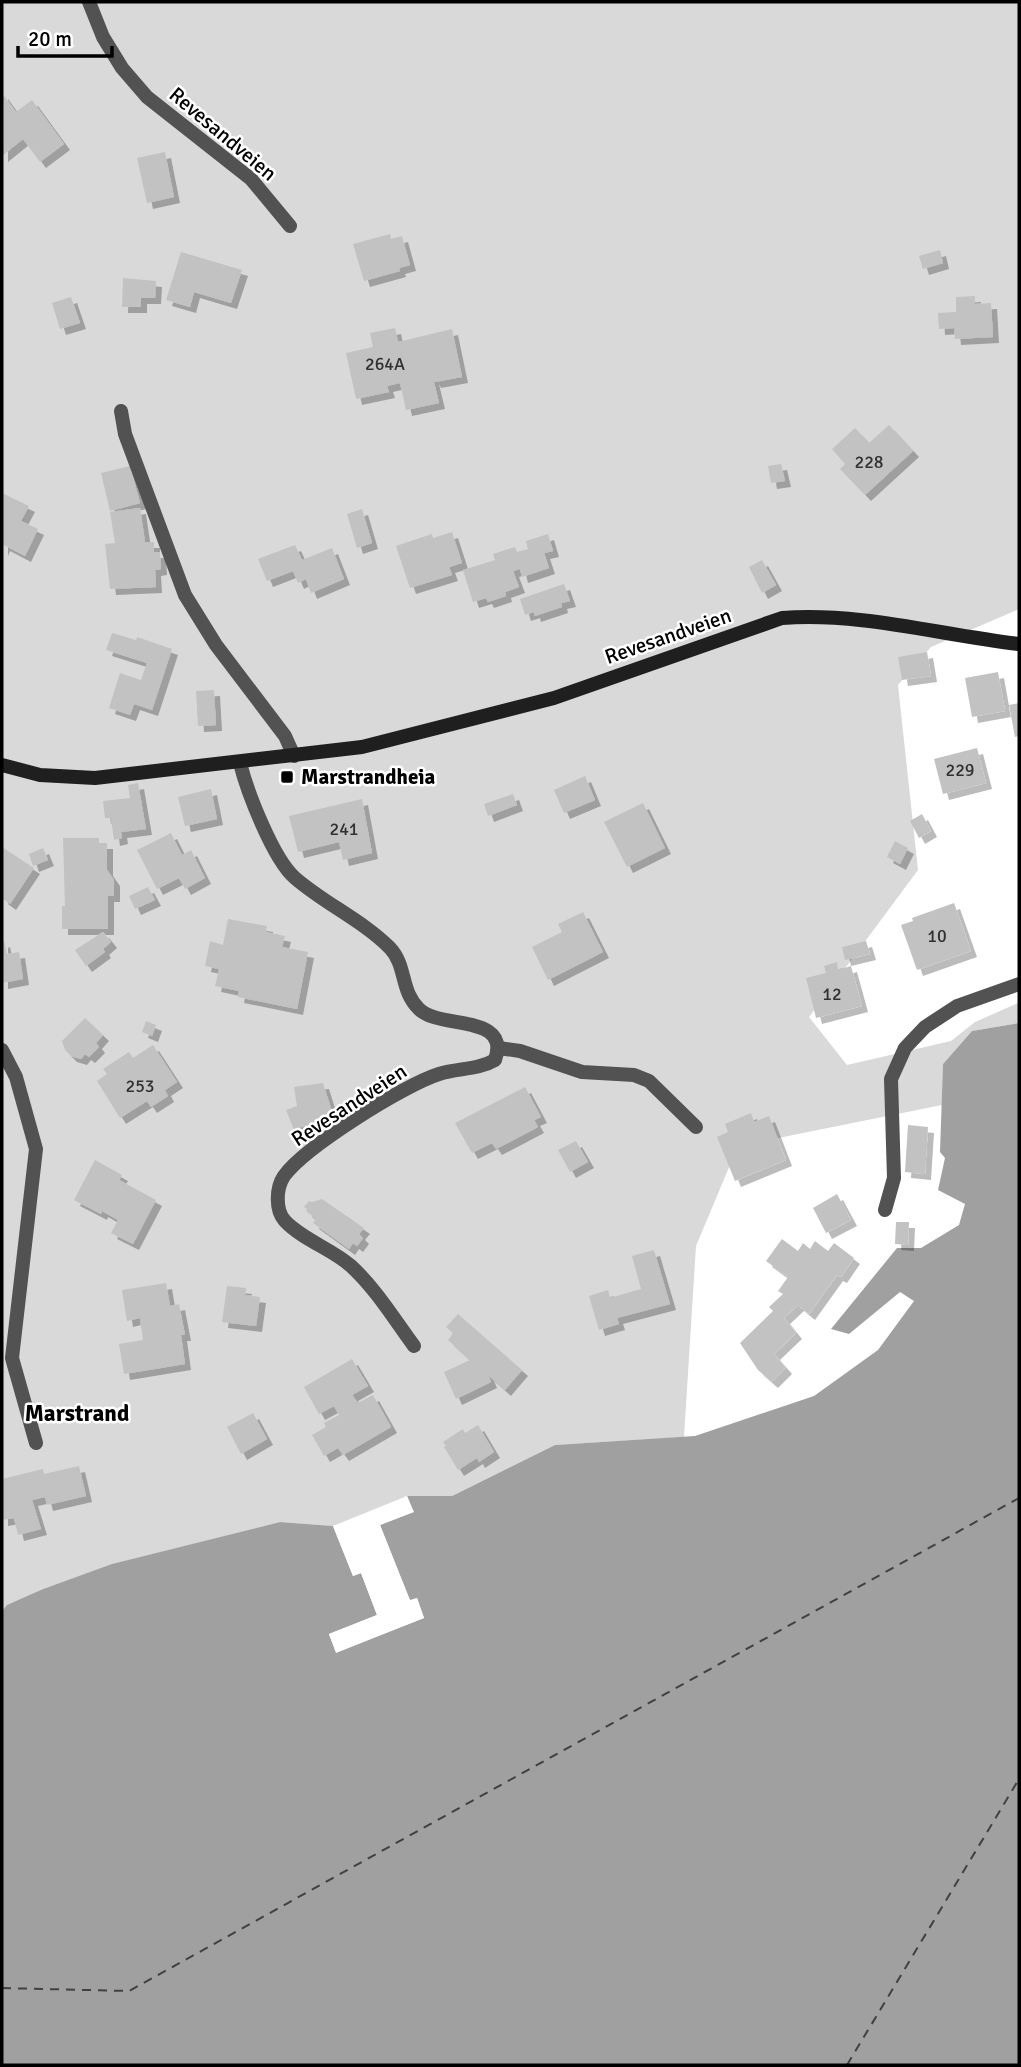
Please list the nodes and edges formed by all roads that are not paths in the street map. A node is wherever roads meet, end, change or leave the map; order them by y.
1 (89, 2) edge
2 (290, 226) dead end
3 (121, 411) dead end
4 (1019, 644) edge
5 (294, 756) junction
6 (240, 763) junction
7 (2, 765) edge
8 (1019, 984) edge
9 (499, 1048) junction
10 (2, 1050) edge
11 (696, 1127) dead end
12 (885, 1210) dead end
13 (414, 1346) dead end
14 (36, 1443) dead end

1 - 2 street, Revesandveien
3 - 5 street
4 - 5 main road, Revesandveien
5 - 6 main road, Revesandveien
6 - 7 main road, Revesandveien
6 - 9 street
8 - 12 street
9 - 11 street
9 - 13 street, Revesandveien
10 - 14 street

